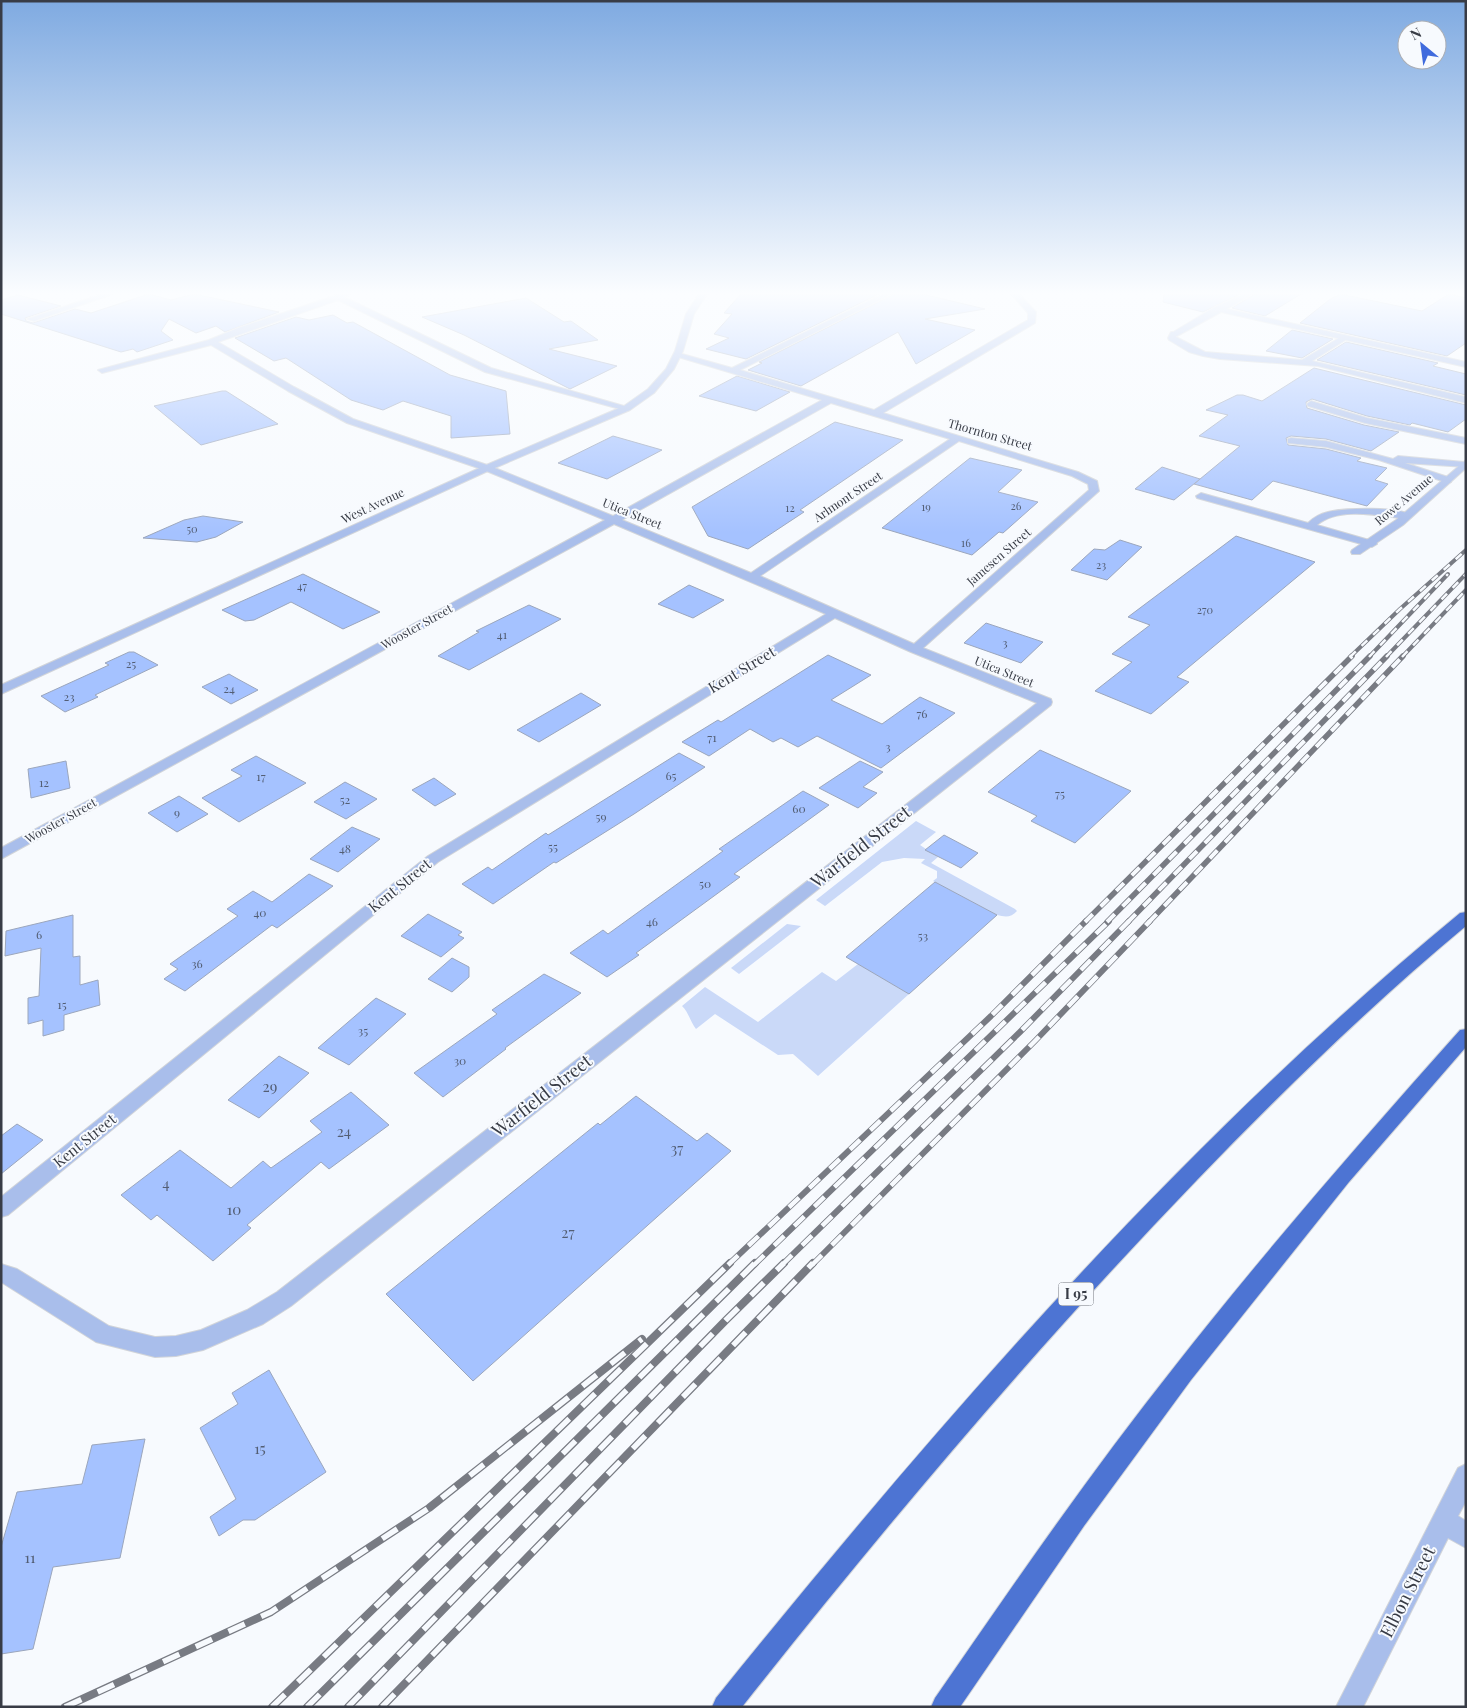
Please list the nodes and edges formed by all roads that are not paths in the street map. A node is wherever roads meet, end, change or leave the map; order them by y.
1 (265, 374) edge
2 (501, 374) edge
3 (667, 374) edge
4 (746, 374) edge
5 (943, 374) edge
6 (1358, 374) edge
7 (831, 399) junction
8 (1466, 400) edge
9 (1310, 404) dead end
10 (626, 408) junction
11 (876, 413) junction
12 (958, 438) junction
13 (1291, 441) dead end
14 (1466, 441) edge
15 (1382, 458) junction
16 (1465, 464) edge
17 (487, 468) junction
18 (1448, 480) junction
19 (1093, 483) joint
20 (1201, 496) dead end
21 (1407, 516) junction
22 (614, 520) junction
23 (1310, 526) junction
24 (1372, 544) junction
25 (1356, 552) dead end
26 (752, 577) junction
27 (834, 614) junction
28 (915, 649) junction
29 (1, 690) edge
30 (1046, 702) joint
31 (1, 854) edge
32 (1466, 916) edge
33 (1466, 1035) edge
34 (1, 1209) edge
35 (1, 1273) edge
36 (1466, 1476) edge
37 (1444, 1521) junction
38 (1466, 1536) edge
39 (725, 1707) edge
40 (944, 1707) edge
41 (1349, 1707) edge

1 - 17 street, Utica Street
2 - 10 street
3 - 10 street, West Avenue
4 - 7 street, Thornton Street
5 - 11 street
6 - 8 street
7 - 11 street, Thornton Street
7 - 22 street, Wooster Street
9 - 14 street
10 - 17 street, West Avenue
11 - 12 street, Thornton Street
12 - 19 street, Thornton Street
12 - 26 street, Arlmont Street
13 - 15 street
15 - 16 street
15 - 18 street
16 - 18 street, Rowe Avenue
17 - 22 street, Utica Street
17 - 29 street, West Avenue
18 - 21 street, Rowe Avenue
19 - 28 street, Jamesen Street
20 - 23 street
21 - 23 street
21 - 24 street, Rowe Avenue
22 - 26 street, Utica Street
22 - 31 street, Wooster Street
23 - 24 street
24 - 25 street, Rowe Avenue
26 - 27 street, Utica Street
27 - 28 street, Utica Street
27 - 34 street, Kent Street
28 - 30 street, Utica Street
30 - 35 street, Warfield Street
32 - 39 highway, I 95
33 - 40 highway
36 - 37 street, Elbon Street
37 - 38 street
37 - 41 street, Elbon Street

